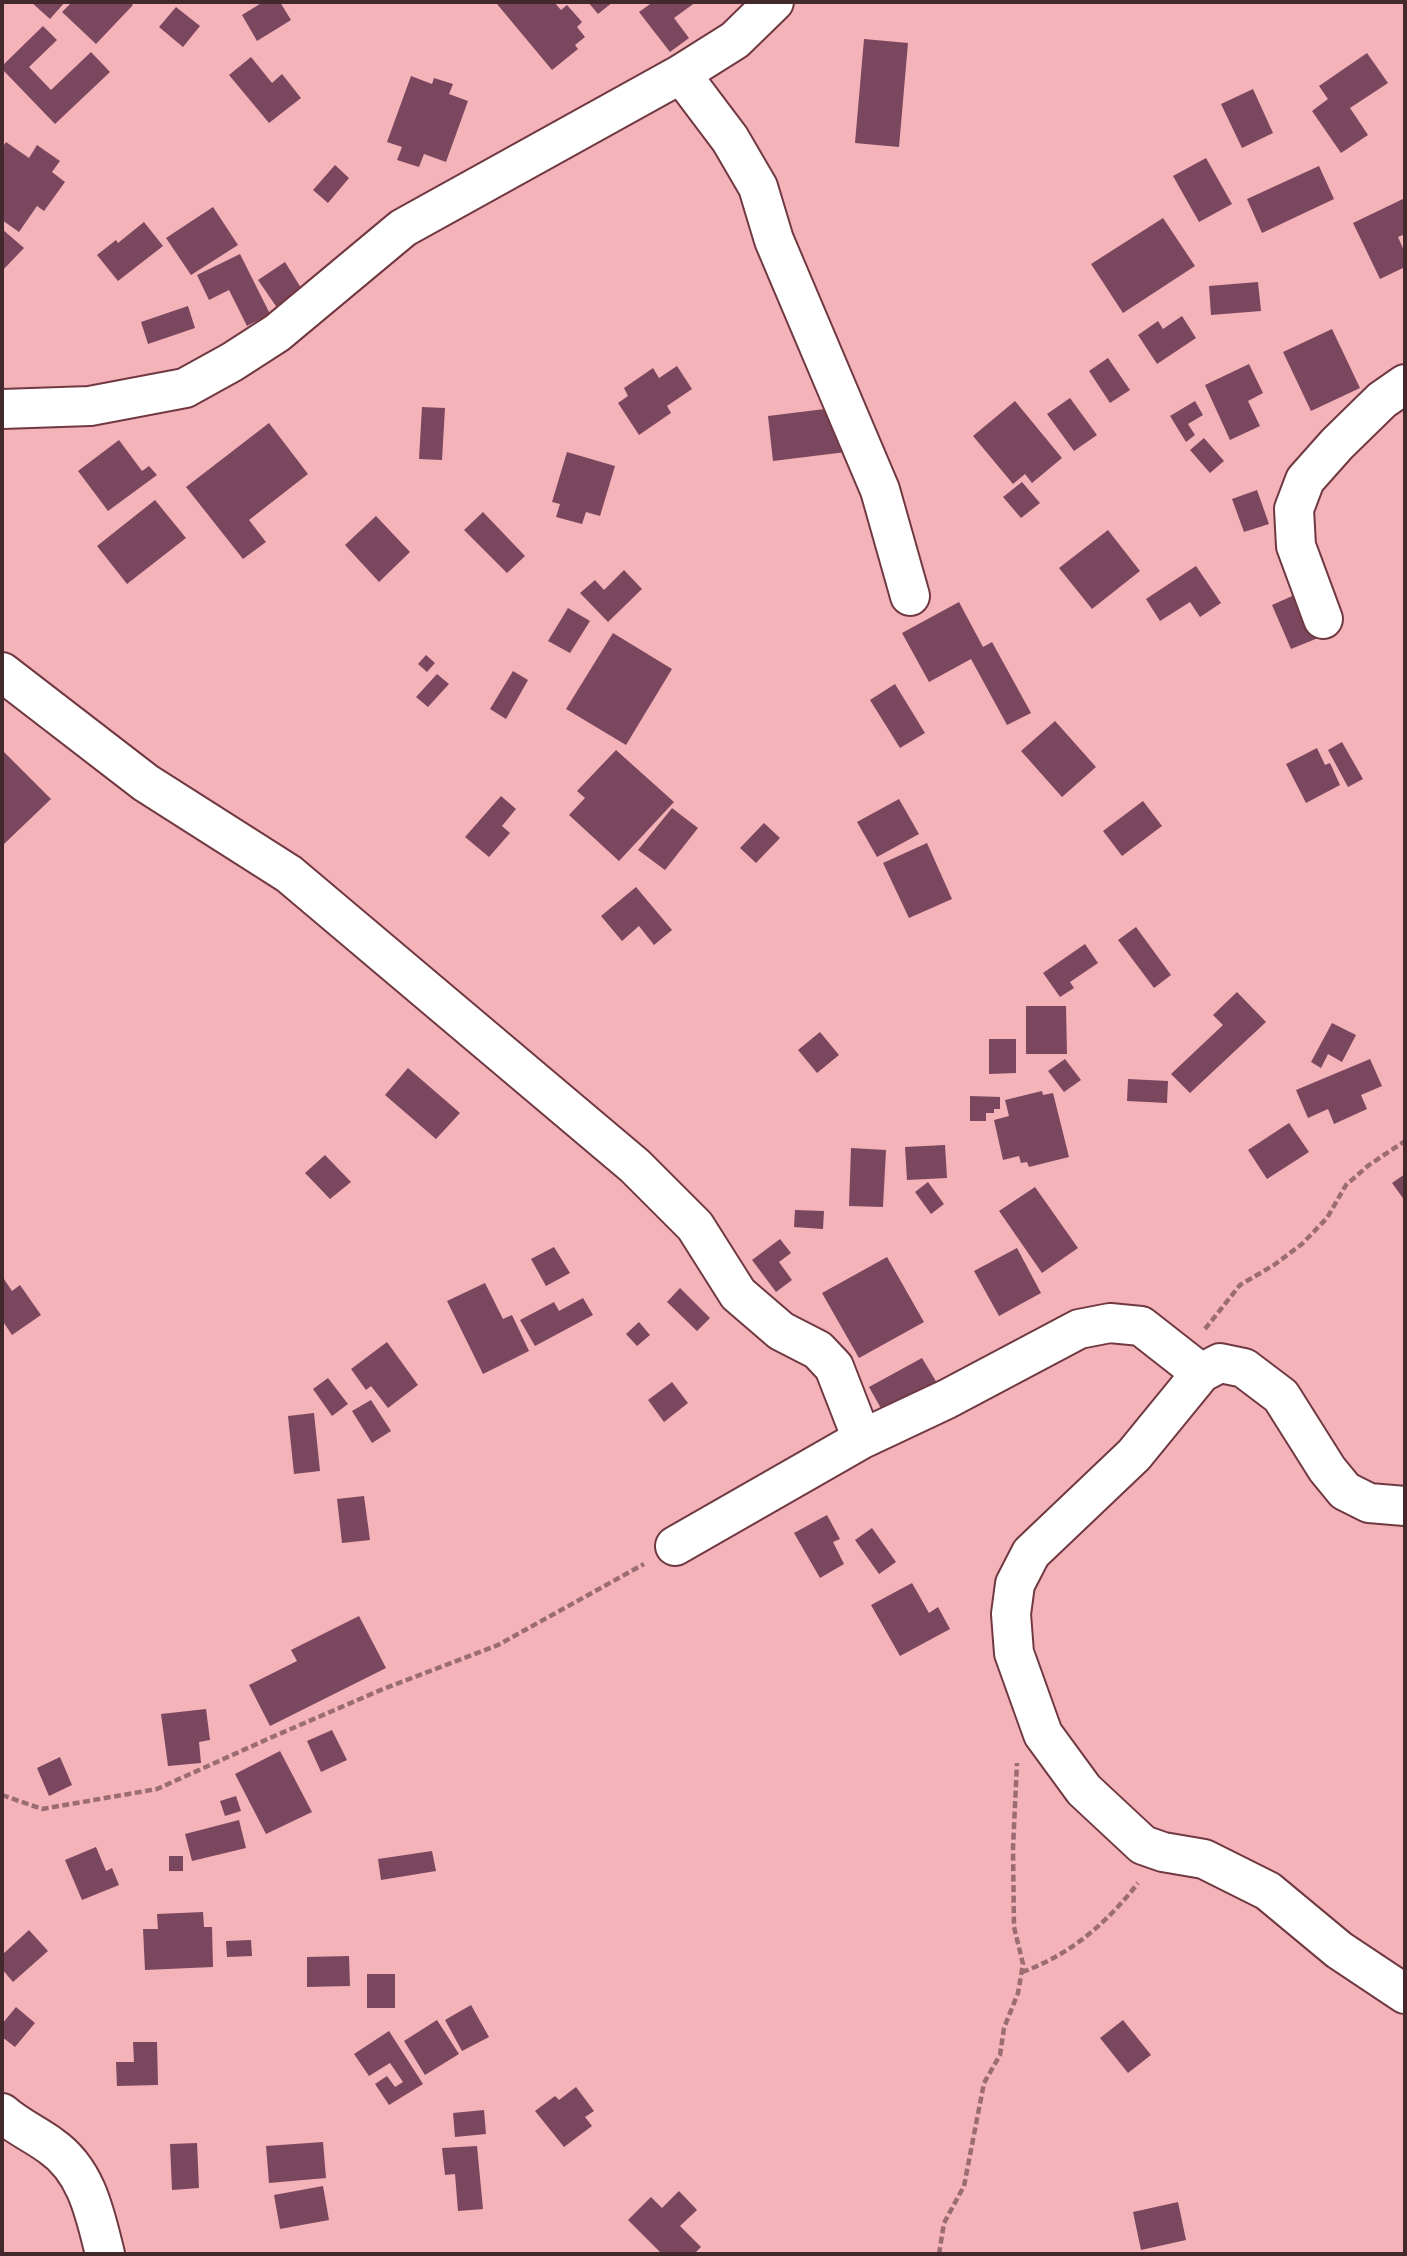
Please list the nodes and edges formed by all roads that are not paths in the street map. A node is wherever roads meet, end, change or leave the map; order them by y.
1 (774, 2) edge
2 (681, 74) junction
3 (1405, 384) edge
4 (2, 409) edge
5 (910, 596) dead end
6 (1324, 619) dead end
7 (2, 672) edge
8 (1192, 1365) junction
9 (862, 1439) junction
10 (1405, 1506) edge
11 (675, 1546) road end
12 (1405, 1994) edge
13 (2, 2113) edge
14 (105, 2254) edge

1 - 2 street
2 - 4 street
2 - 5 street
3 - 6 street
7 - 9 street
8 - 9 street
8 - 10 street
8 - 12 street
9 - 11 street
13 - 14 street

